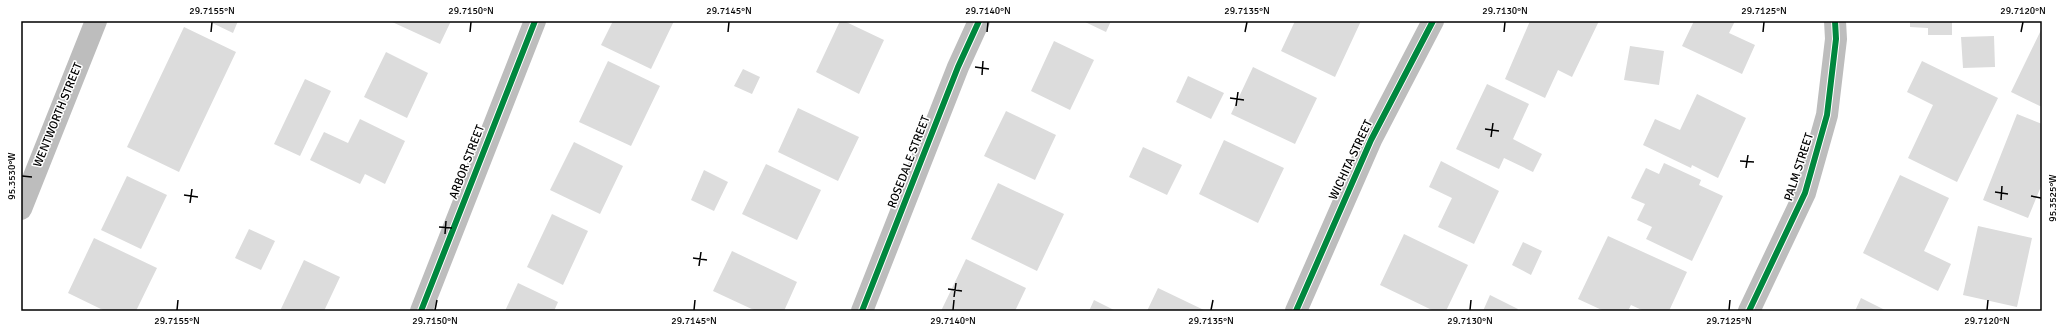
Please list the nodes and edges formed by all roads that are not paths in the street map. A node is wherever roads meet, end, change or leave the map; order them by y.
1 (96, 21) edge
2 (535, 21) edge
3 (979, 21) edge
4 (1433, 21) edge
5 (1835, 21) edge
6 (21, 209) edge
7 (421, 311) edge
8 (862, 311) edge
9 (1296, 311) edge
10 (1749, 311) edge

1 - 6 street, WENTWORTH STREET
2 - 7 street, ARBOR STREET
3 - 8 street, ROSEDALE STREET
4 - 9 street, WICHITA STREET
5 - 10 street, PALM STREET

